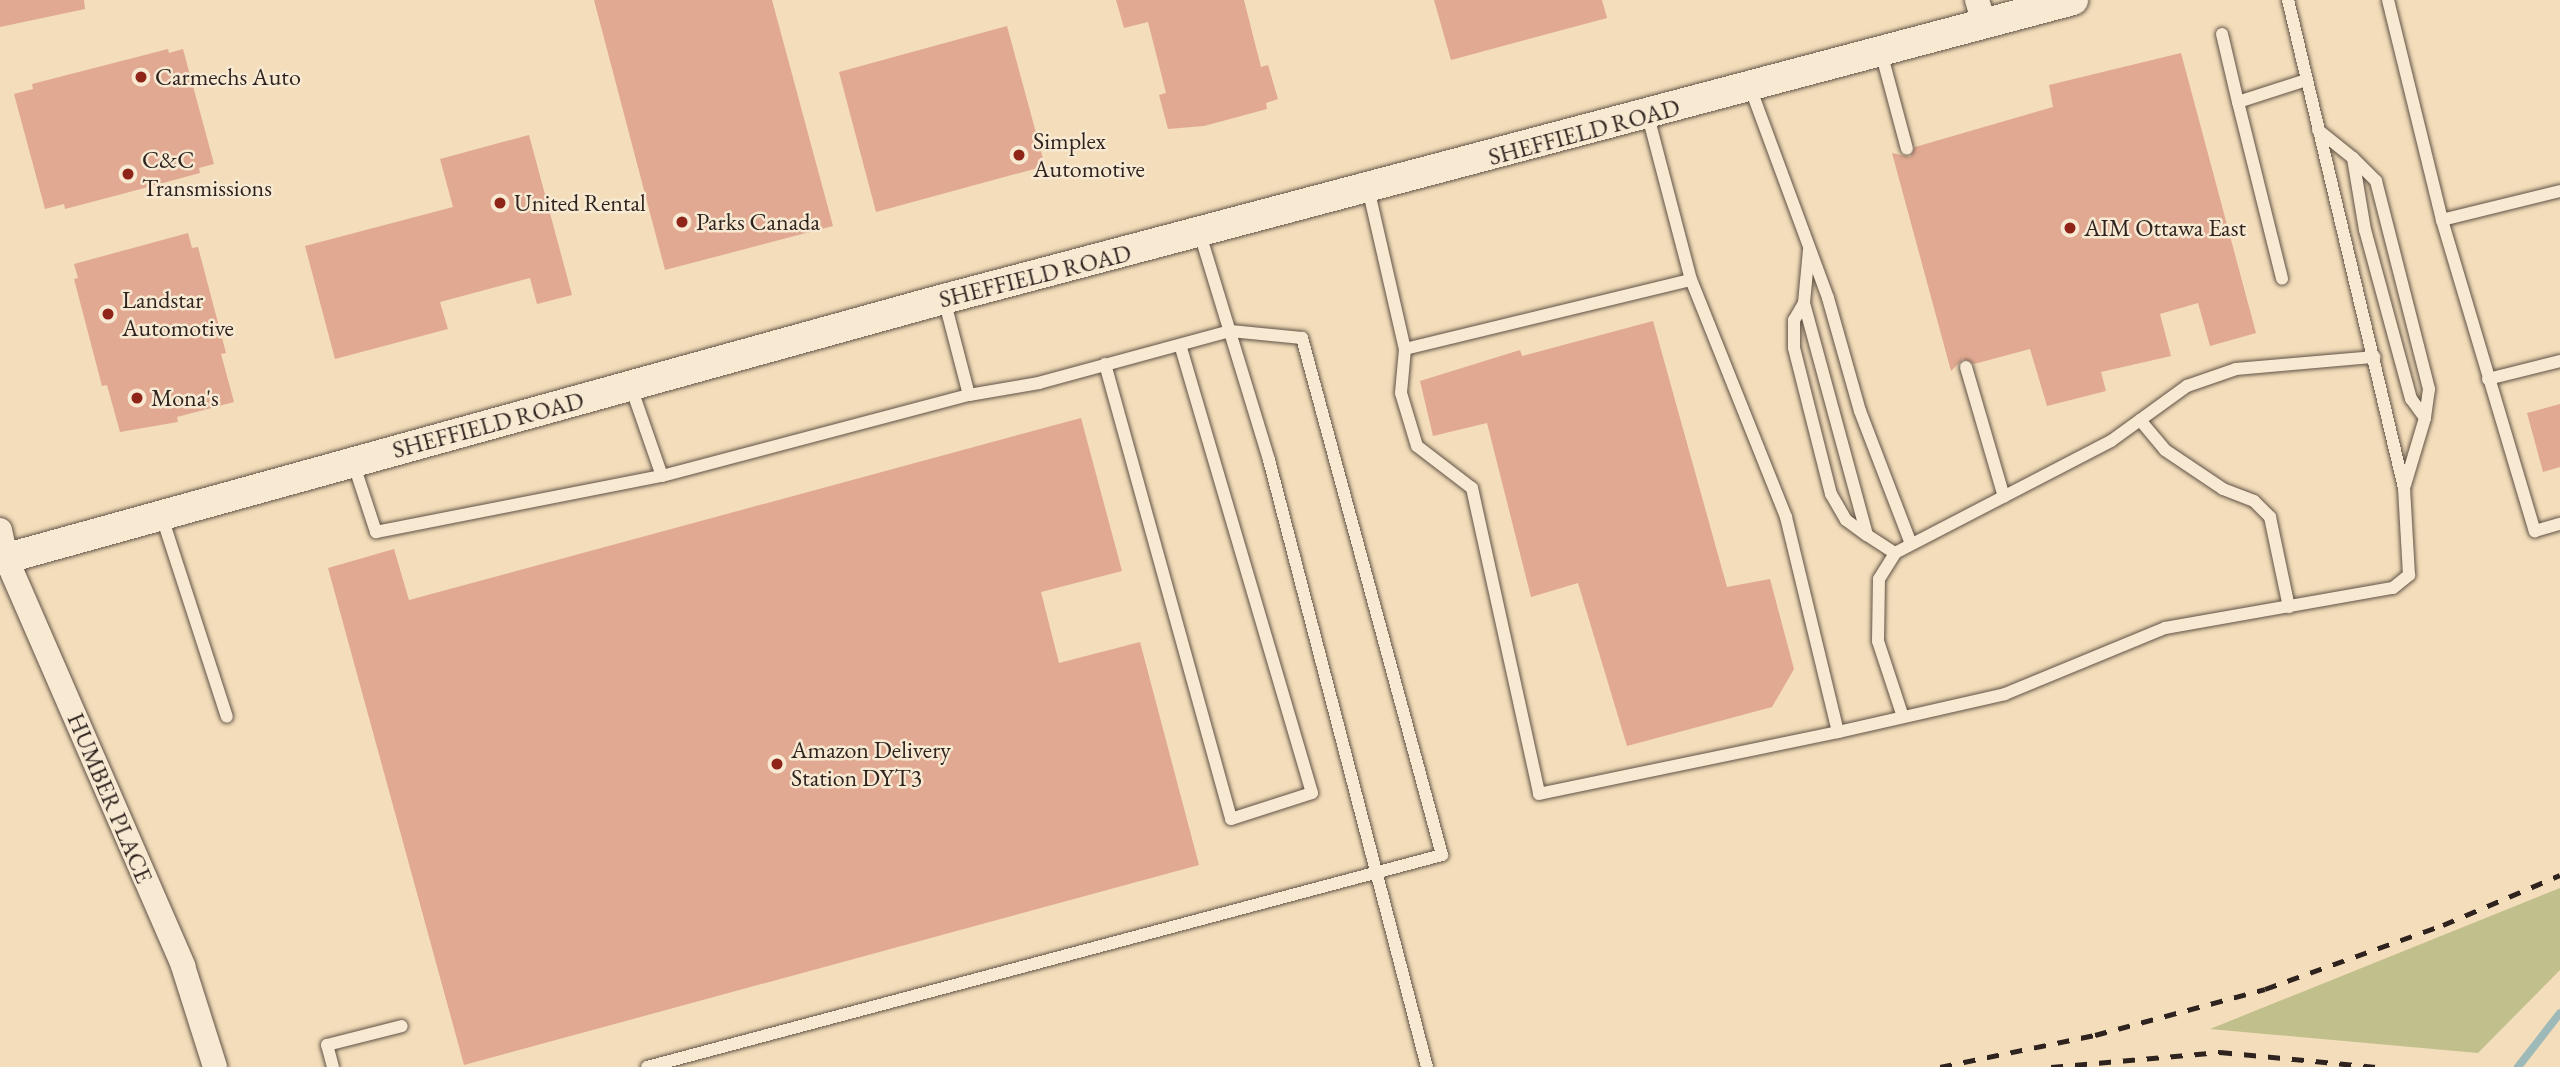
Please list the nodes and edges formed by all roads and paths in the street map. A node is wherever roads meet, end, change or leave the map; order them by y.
1 (2073, 0) edge
2 (2288, 0) edge
3 (2388, 0) edge
4 (1980, 12) edge
5 (2222, 34) dead end
6 (1881, 51) junction
7 (2306, 80) junction
8 (1750, 87) junction
9 (2238, 102) junction
10 (1648, 116) junction
11 (2318, 130) junction
12 (1907, 149) dead end
13 (2353, 158) junction
14 (1368, 188) junction
15 (2560, 191) edge
16 (2442, 220) junction
17 (1200, 234) junction
18 (1810, 246) junction
19 (2282, 279) dead end
20 (1691, 280) junction
21 (944, 299) junction
22 (1804, 303) junction
23 (1230, 331) junction
24 (1181, 347) junction
25 (1405, 349) junction
26 (2374, 357) junction
27 (2560, 361) edge
28 (1105, 364) junction
29 (1966, 367) dead end
30 (2488, 379) junction
31 (631, 386) junction
32 (969, 395) junction
33 (2425, 418) junction
34 (2140, 419) junction
35 (353, 462) junction
36 (662, 476) junction
37 (2404, 488) junction
38 (2004, 497) junction
39 (161, 514) junction
40 (2560, 524) edge
41 (1867, 535) junction
42 (1912, 544) junction
43 (2, 549) edge
44 (1895, 553) junction
45 (2289, 607) junction
46 (1903, 717) junction
47 (227, 718) dead end
48 (1838, 732) junction
49 (1380, 875) junction
50 (402, 1026) dead end
51 (215, 1067) edge
52 (333, 1067) edge
53 (647, 1067) edge
54 (1427, 1067) edge

1 - 4 street, SHEFFIELD ROAD
2 - 7 lane
3 - 16 lane
4 - 6 street, SHEFFIELD ROAD
5 - 9 lane
6 - 8 street, SHEFFIELD ROAD
6 - 12 lane
7 - 9 lane
7 - 11 lane
8 - 10 street, SHEFFIELD ROAD
8 - 18 lane
9 - 19 lane
10 - 14 street, SHEFFIELD ROAD
10 - 20 lane
11 - 13 lane
11 - 26 lane
13 - 33 lane
13 - 33 lane
14 - 17 street, SHEFFIELD ROAD
14 - 25 lane
15 - 16 lane
16 - 30 lane
17 - 21 street, SHEFFIELD ROAD
17 - 23 lane
18 - 22 lane
18 - 42 lane
20 - 25 lane
20 - 48 lane
21 - 31 street, SHEFFIELD ROAD
21 - 32 lane
22 - 41 lane
22 - 41 lane
23 - 24 lane
23 - 49 lane
23 - 49 lane
24 - 28 lane
24 - 28 lane
25 - 48 lane
26 - 34 lane
26 - 37 lane
27 - 30 lane
28 - 32 lane
29 - 38 lane
30 - 40 lane
31 - 35 street, SHEFFIELD ROAD
31 - 36 lane
32 - 36 lane
33 - 37 lane
34 - 38 lane
34 - 45 lane
35 - 36 lane
35 - 39 street, SHEFFIELD ROAD
37 - 45 lane
38 - 42 lane
39 - 43 street, SHEFFIELD ROAD
39 - 47 lane
41 - 44 lane
42 - 44 lane
43 - 51 street, HUMBER PLACE
44 - 46 lane
45 - 46 lane
46 - 48 lane
49 - 53 lane
49 - 54 lane
50 - 52 lane

